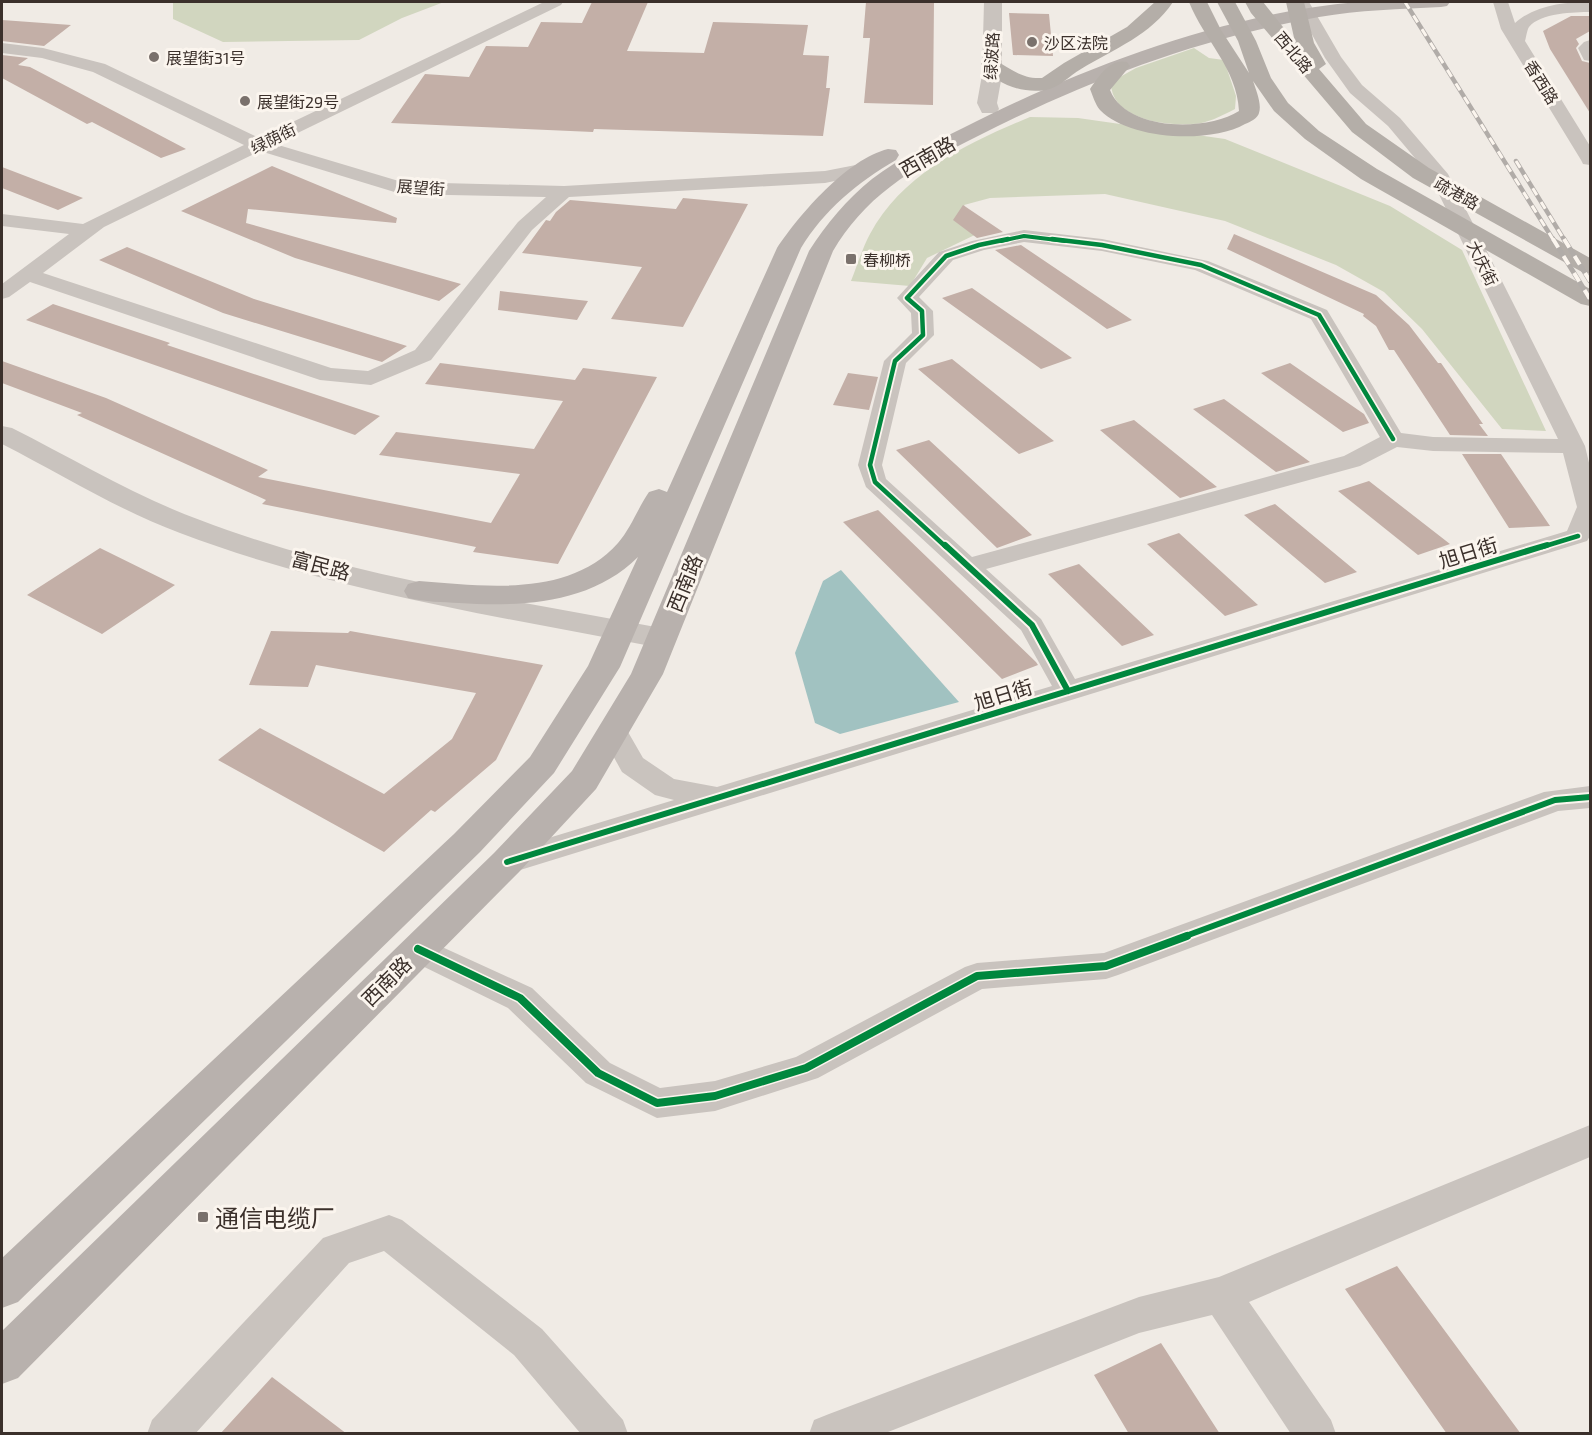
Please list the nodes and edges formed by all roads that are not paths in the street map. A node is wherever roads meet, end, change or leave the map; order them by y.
1 (555, 2) edge
2 (993, 2) edge
3 (1164, 2) edge
4 (1197, 2) edge
5 (1226, 2) edge
6 (1240, 2) edge
7 (1254, 2) edge
8 (1274, 2) edge
9 (1295, 2) edge
10 (1302, 2) edge
11 (1352, 2) edge
12 (1441, 2) edge
13 (1501, 2) edge
14 (1523, 2) edge
15 (1582, 7) edge
16 (1517, 40) junction
17 (1305, 43) junction
18 (1590, 45) edge
19 (1166, 47) junction
20 (2, 48) edge
21 (1590, 56) edge
22 (991, 64) junction
23 (1120, 66) junction
24 (1047, 84) junction
25 (1336, 103) junction
26 (1281, 106) junction
27 (990, 109) junction
28 (259, 144) junction
29 (1590, 160) edge
30 (866, 169) junction
31 (704, 184) junction
32 (564, 192) junction
33 (825, 205) junction
34 (2, 220) edge
35 (86, 230) junction
36 (1590, 267) edge
37 (27, 274) junction
38 (2, 294) edge
39 (1590, 299) edge
40 (2, 434) edge
41 (1393, 439) junction
42 (1573, 446) junction
43 (698, 454) junction
44 (1584, 546) edge
45 (968, 566) junction
46 (419, 591) junction
47 (620, 630) junction
48 (661, 638) junction
49 (1068, 692) junction
50 (614, 732) junction
51 (1590, 797) edge
52 (719, 798) junction
53 (507, 862) junction
54 (418, 949) junction
55 (1590, 1141) edge
56 (2, 1287) edge
57 (1221, 1295) junction
58 (2, 1362) edge
59 (167, 1434) edge
60 (608, 1434) edge
61 (830, 1434) edge
62 (1316, 1434) edge

1 - 28 street, 绿荫街
2 - 22 street, 绿波路
3 - 24 highway
4 - 23 highway
5 - 26 highway
6 - 26 highway, 西北路
7 - 25 highway, 西北路
8 - 17 highway
9 - 17 highway
10 - 42 street, 大庆街
11 - 19 main road, 西南路
12 - 19 main road, 西南路
13 - 16 street, 香西路
14 - 15 street
15 - 16 street
16 - 29 street, 香西路
17 - 25 highway
18 - 21 street
19 - 23 main road, 西南路
19 - 24 main road, 西南路
20 - 28 street, 展望街
22 - 24 highway
22 - 27 street, 绿波路
23 - 48 main road, 西南路
24 - 27 main road, 西南路
25 - 36 highway, 疏港路
26 - 39 highway
27 - 30 main road, 西南路
28 - 32 street, 展望街
28 - 35 street, 绿荫街
30 - 31 street, 展望街
30 - 33 main road, 西南路
31 - 32 street, 展望街
31 - 33 street
32 - 37 street
33 - 43 main road, 西南路
34 - 35 street
35 - 37 street, 绿荫街
37 - 38 street, 绿荫街
40 - 46 street, 富民路
41 - 42 street
41 - 45 street
41 - 45 street
42 - 44 street, 大庆街
43 - 46 main road
43 - 47 main road, 西南路
44 - 49 street, 旭日街
45 - 49 street
46 - 47 street, 富民路
47 - 48 street, 富民路
47 - 56 main road, 西南路
48 - 50 main road, 西南路
49 - 52 street, 旭日街
50 - 52 street
50 - 53 main road, 西南路
51 - 54 street
52 - 53 street, 旭日街
53 - 54 main road, 西南路
54 - 58 main road, 西南路
55 - 57 street
57 - 61 street
57 - 62 street
59 - 60 street

